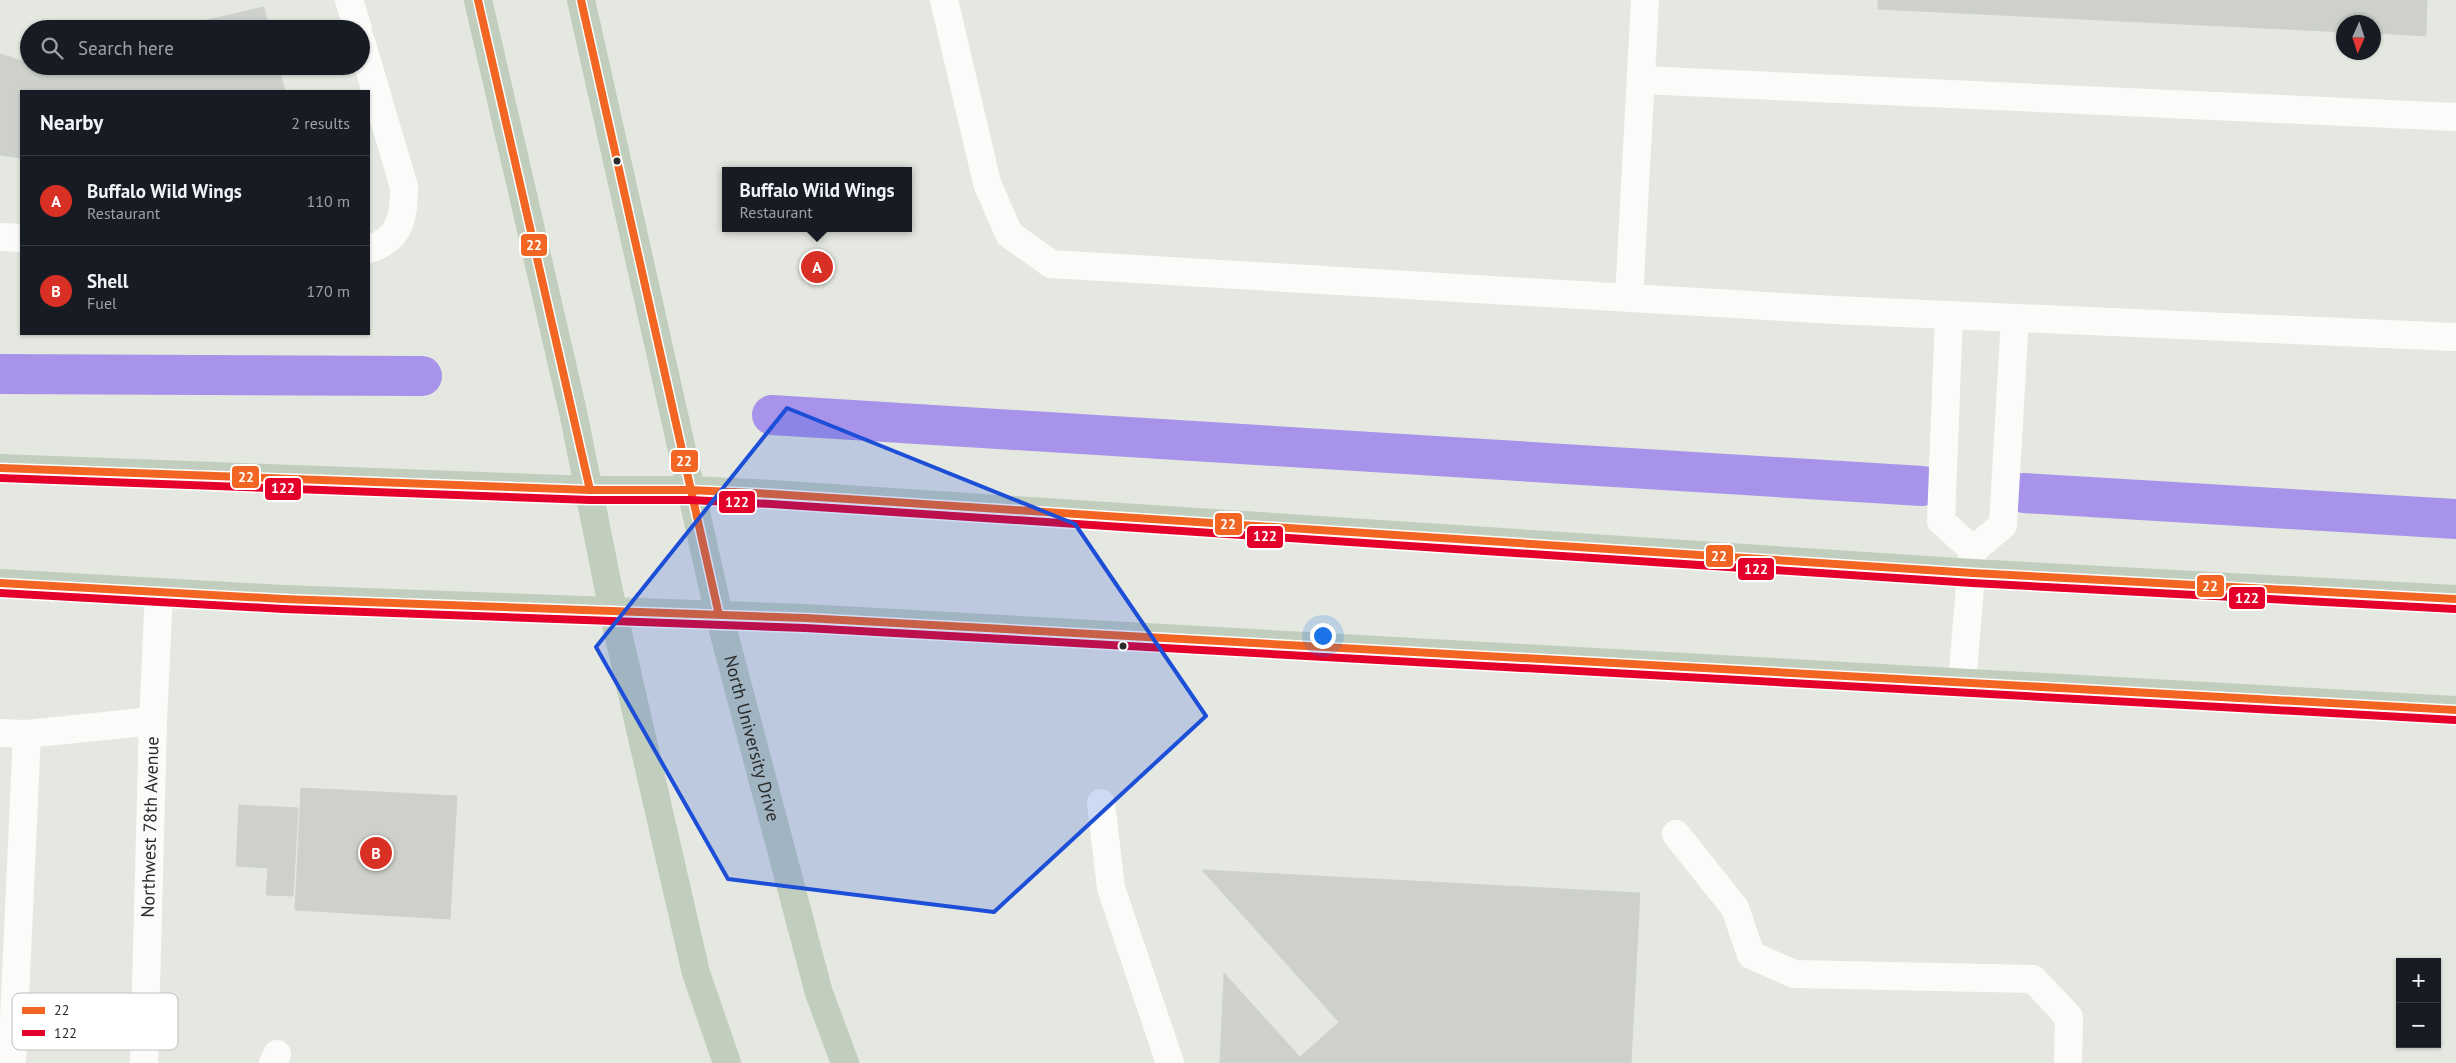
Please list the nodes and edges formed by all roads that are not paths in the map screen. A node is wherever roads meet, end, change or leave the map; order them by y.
1 (349, 0) edge
2 (478, 0) edge
3 (581, 0) edge
4 (944, 0) edge
5 (1646, 0) edge
6 (355, 20) edge
7 (370, 72) edge
8 (1641, 80) junction
9 (2456, 117) edge
10 (0, 236) edge
11 (20, 238) edge
12 (370, 249) edge
13 (1629, 298) junction
14 (1949, 315) junction
15 (2015, 318) junction
16 (2456, 337) edge
17 (0, 468) edge
18 (590, 490) junction
19 (690, 490) junction
20 (1973, 561) junction
21 (0, 583) edge
22 (159, 592) junction
23 (2456, 599) edge
24 (613, 611) junction
25 (719, 615) junction
26 (1962, 683) junction
27 (2456, 710) edge
28 (153, 721) junction
29 (0, 733) edge
30 (27, 734) junction
31 (1101, 803) dead end
32 (1676, 834) dead end
33 (15, 993) edge
34 (146, 993) edge
35 (13, 1050) edge
36 (144, 1050) edge
37 (12, 1063) edge
38 (144, 1063) edge
39 (727, 1063) edge
40 (845, 1063) edge
41 (1170, 1063) edge
42 (2068, 1063) edge

1 - 6 street
2 - 18 main road
3 - 19 main road, North University Drive
4 - 13 street
5 - 8 street
7 - 12 street
8 - 9 street
8 - 13 street
10 - 11 street
13 - 14 street
14 - 15 street
14 - 20 street
15 - 16 street
15 - 20 street
17 - 18 main road
18 - 19 main road
18 - 24 main road
19 - 20 main road
19 - 25 main road, North University Drive
20 - 23 main road
20 - 26 street
21 - 22 main road
22 - 24 main road
22 - 28 street, Northwest 78th Avenue
24 - 25 main road
24 - 39 main road
25 - 26 main road
25 - 40 main road, North University Drive
26 - 27 main road
28 - 30 street
28 - 34 street, Northwest 78th Avenue
29 - 30 street
30 - 33 street
31 - 41 street
32 - 42 street
35 - 37 street
36 - 38 street, Northwest 78th Avenue

